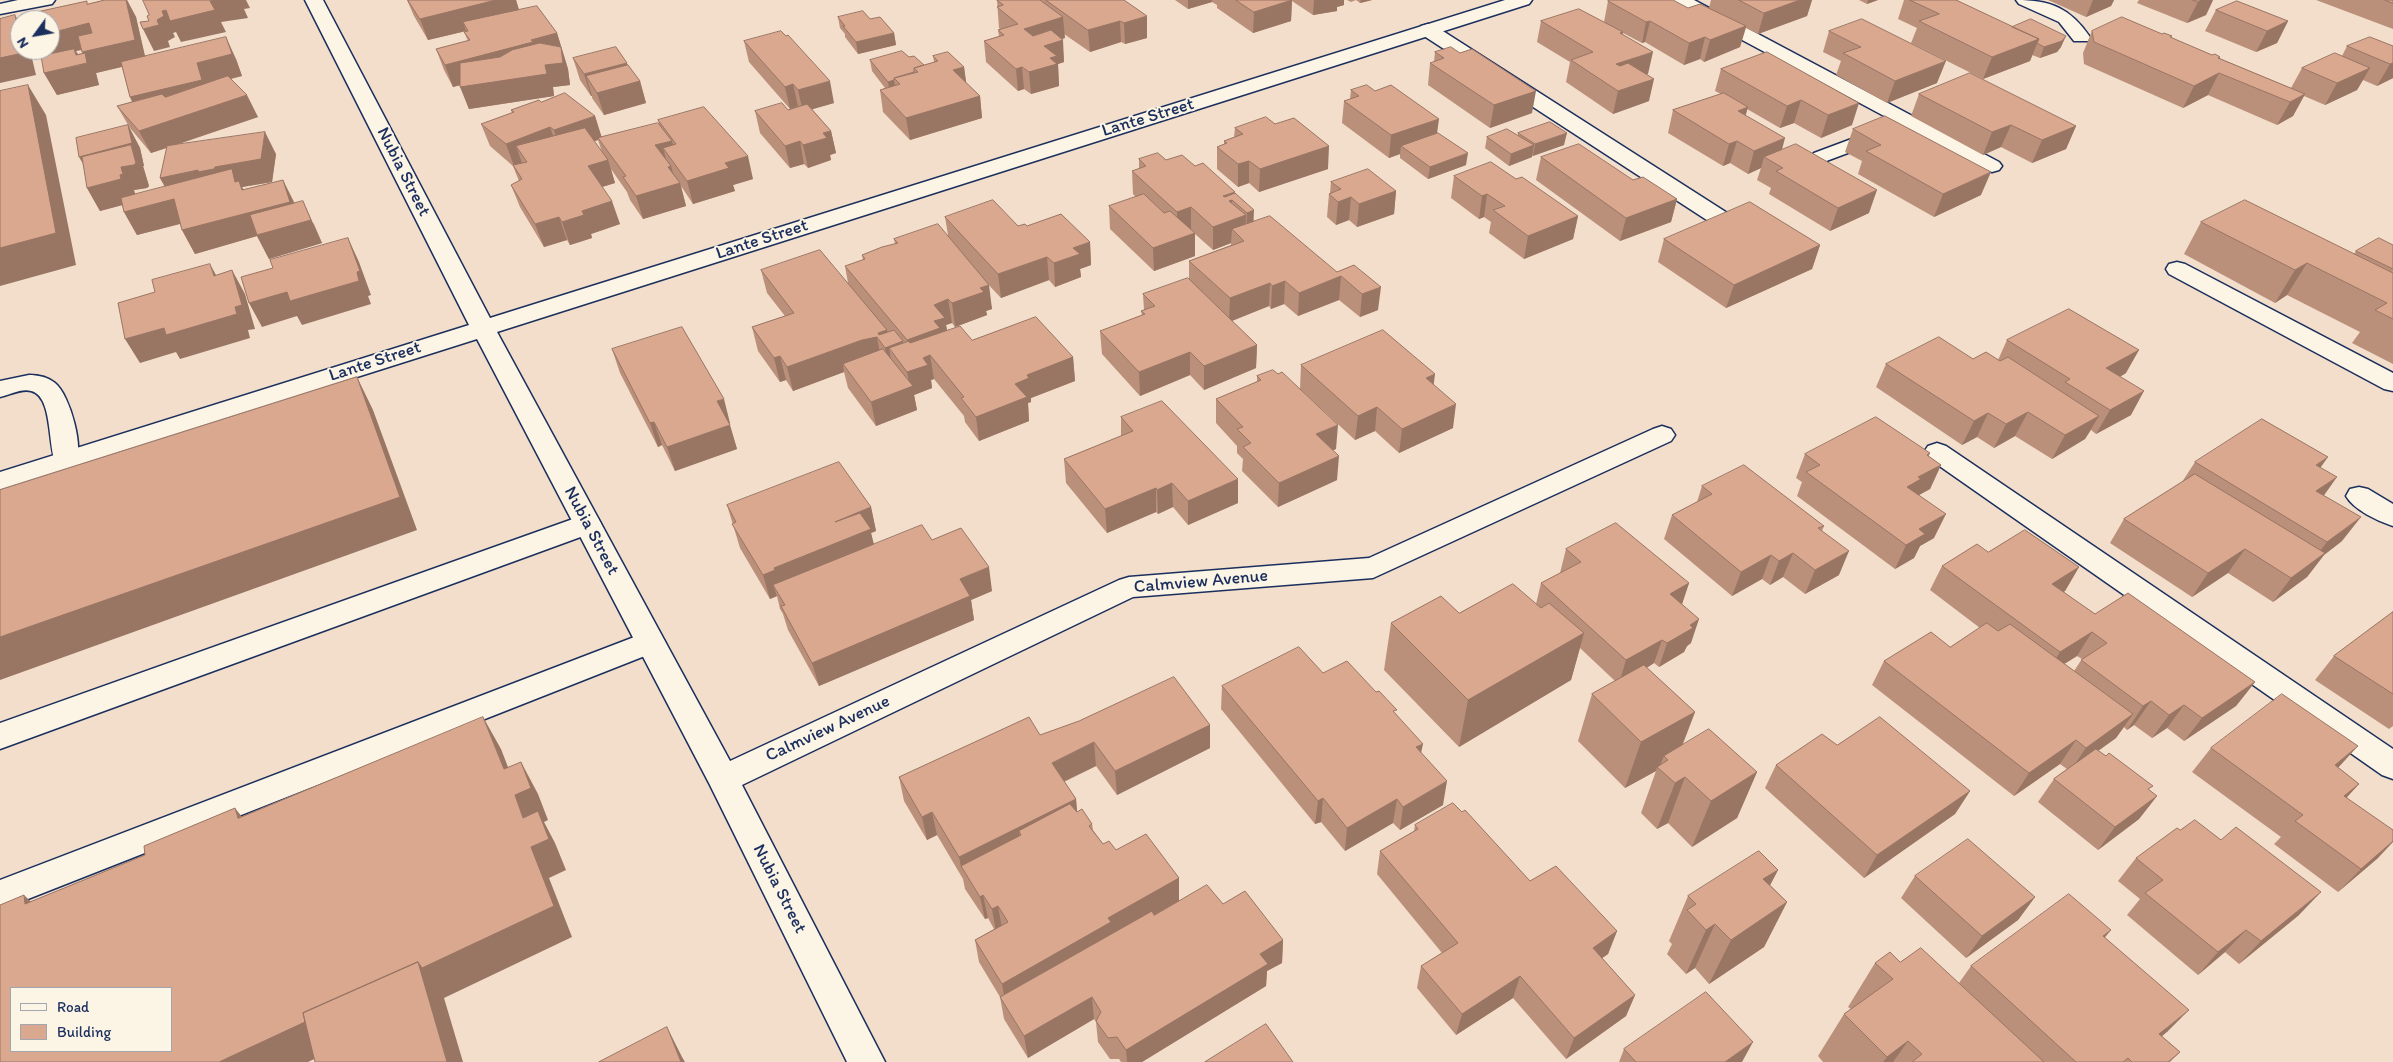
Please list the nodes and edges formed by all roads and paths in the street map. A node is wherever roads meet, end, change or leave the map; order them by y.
1 (46, 0) edge
2 (314, 0) edge
3 (1524, 0) edge
4 (1681, 0) edge
5 (2025, 0) edge
6 (0, 9) edge
7 (1428, 30) junction
8 (2081, 37) dead end
9 (1910, 122) junction
10 (1821, 157) edge
11 (1992, 166) dead end
12 (1724, 221) edge
13 (2177, 269) dead end
14 (483, 328) junction
15 (2393, 383) edge
16 (0, 389) edge
17 (1662, 434) dead end
18 (1937, 452) dead end
19 (66, 460) junction
20 (0, 481) edge
21 (2359, 496) dead end
22 (2393, 516) edge
23 (587, 524) junction
24 (650, 642) junction
25 (0, 736) edge
26 (2393, 766) edge
27 (723, 778) junction
28 (0, 895) edge
29 (866, 1062) edge

1 - 6 street
2 - 14 street, Nubia Street
3 - 7 street, Lante Street
4 - 9 street
5 - 8 street
7 - 12 street
7 - 14 street, Lante Street
9 - 10 street
9 - 11 street
13 - 15 street
14 - 19 street, Lante Street
14 - 23 street, Nubia Street
16 - 19 street
17 - 27 street, Calmview Avenue
18 - 26 street
19 - 20 street, Lante Street
21 - 22 street
23 - 24 street, Nubia Street
23 - 25 street
24 - 27 street, Nubia Street
24 - 28 street
27 - 29 street, Nubia Street

